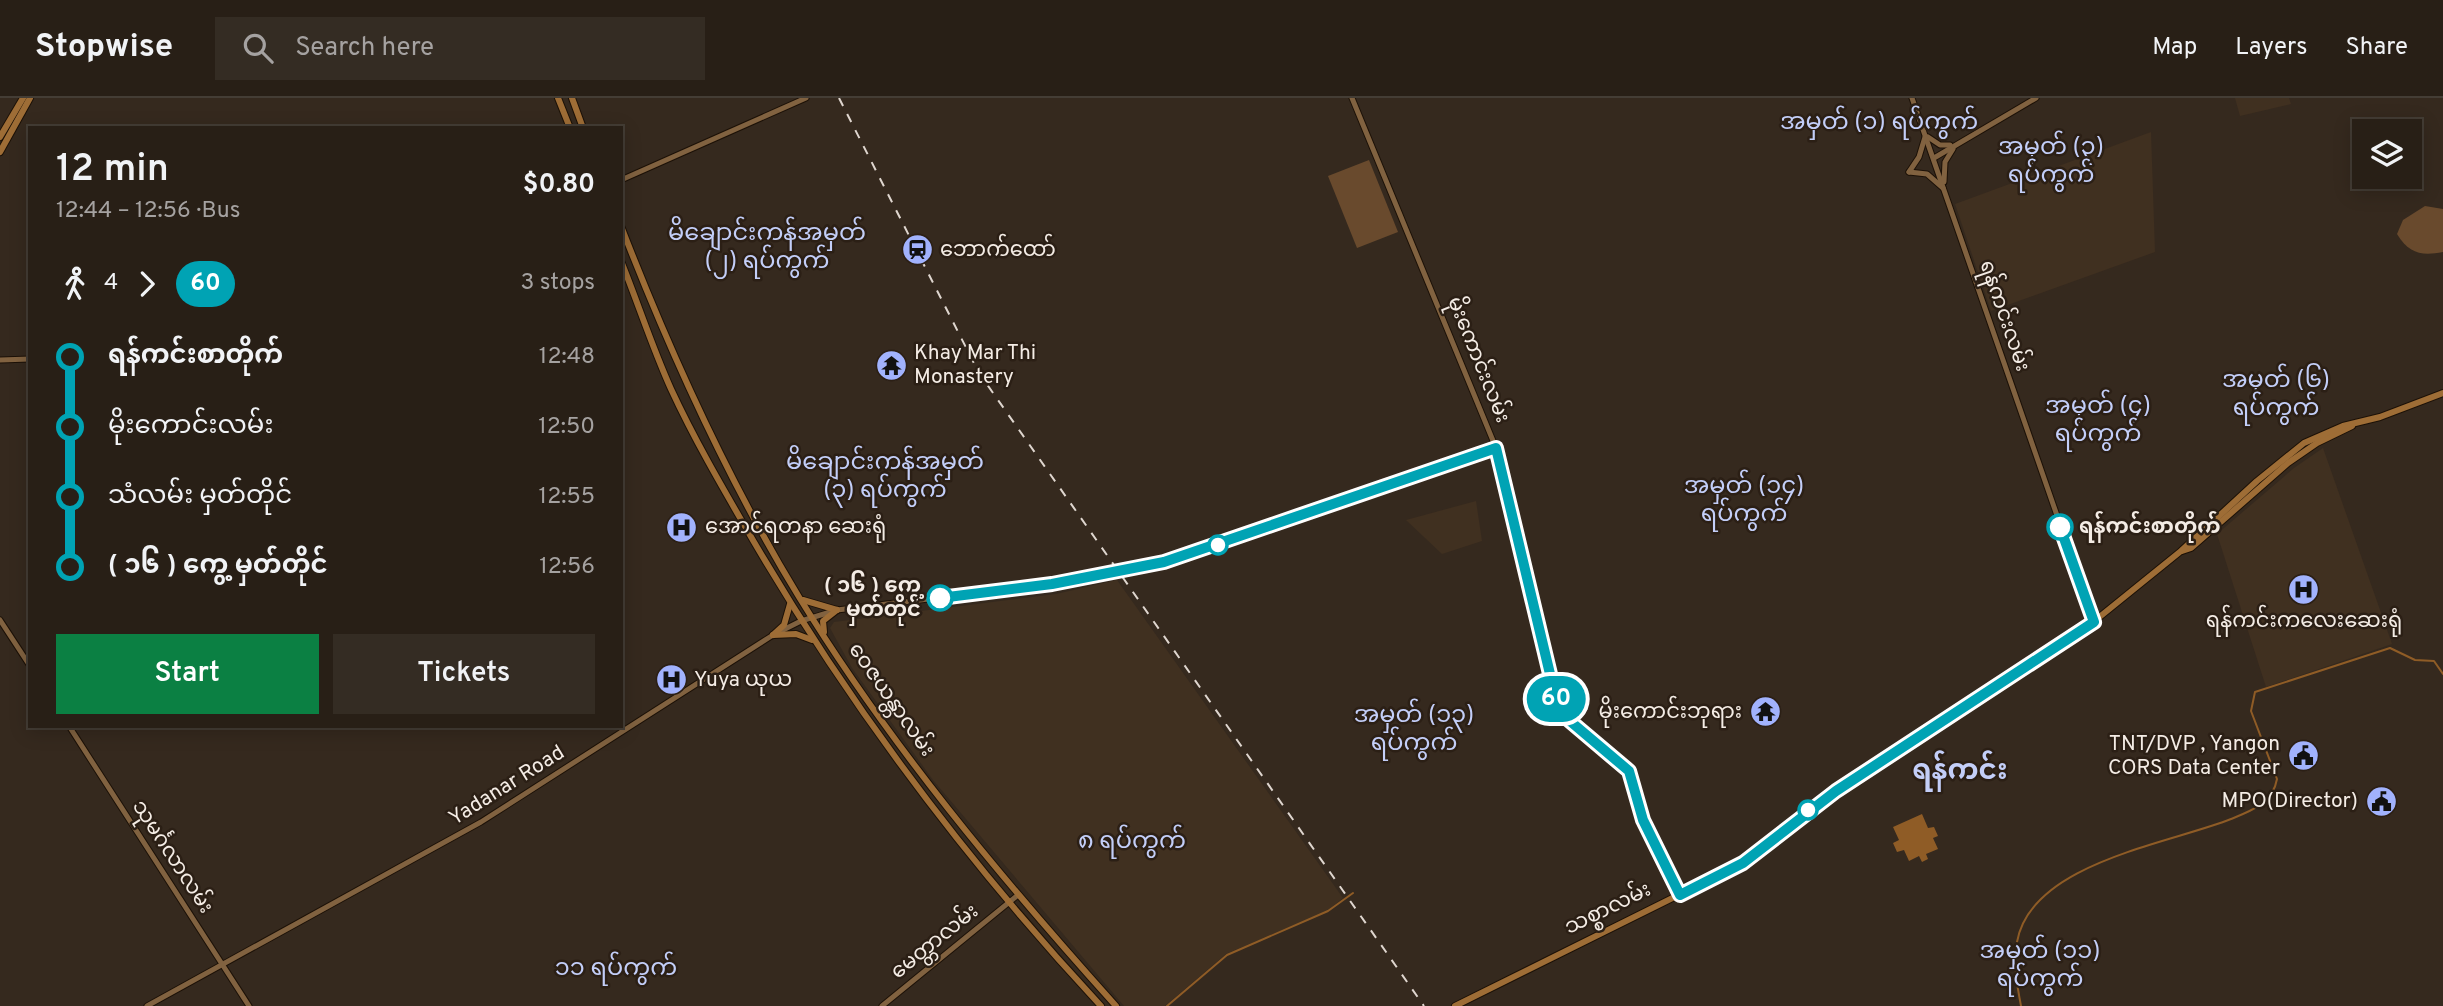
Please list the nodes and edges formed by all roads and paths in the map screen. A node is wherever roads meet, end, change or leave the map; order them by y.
1 (23, 98) edge
2 (30, 98) edge
3 (558, 98) edge
4 (572, 98) edge
5 (806, 98) edge
6 (1352, 98) edge
7 (1912, 98) edge
8 (2036, 98) edge
9 (569, 126) edge
10 (582, 126) edge
11 (1925, 134) junction
12 (0, 137) edge
13 (1957, 144) junction
14 (0, 152) edge
15 (1934, 158) junction
16 (623, 179) edge
17 (1945, 191) junction
18 (623, 231) edge
19 (623, 266) edge
20 (28, 359) edge
21 (0, 360) edge
22 (2443, 393) edge
23 (696, 408) junction
24 (684, 415) junction
25 (1496, 448) junction
26 (800, 598) junction
27 (790, 603) junction
28 (837, 610) junction
29 (812, 617) junction
30 (0, 620) edge
31 (801, 621) junction
32 (2094, 622) junction
33 (773, 635) junction
34 (825, 638) junction
35 (813, 640) junction
36 (28, 663) edge
37 (70, 728) edge
38 (900, 746) junction
39 (890, 752) junction
40 (1018, 895) junction
41 (1680, 895) junction
42 (1008, 902) junction
43 (222, 964) junction
44 (1466, 1004) edge
45 (147, 1006) edge
46 (248, 1006) edge
47 (882, 1006) edge
48 (1101, 1006) edge
49 (1116, 1006) edge
50 (1455, 1006) edge

1 - 12 main road
2 - 14 main road
3 - 9 main road
4 - 10 main road
5 - 16 main road
6 - 25 main road, မိုးကောင်းလမ်း
7 - 11 main road, ရန်ကင်းလမ်း
8 - 13 main road
11 - 13 main road
11 - 15 main road, ရန်ကင်းလမ်း
11 - 17 main road
13 - 15 main road
13 - 17 main road
15 - 17 main road, ရန်ကင်းလမ်း
17 - 32 main road, ရန်ကင်းလမ်း
18 - 23 main road, ဝေဇယန္တာလမ်း
19 - 24 main road, ဝေဇယန္တာလမ်း
20 - 21 main road
22 - 32 main road, သစ္စာလမ်း
23 - 24 main road
23 - 26 main road, ဝေဇယန္တာလမ်း
24 - 27 main road, ဝေဇယန္တာလမ်း
25 - 28 main road, Yadanar Road
25 - 41 main road, မိုးကောင်းလမ်း
26 - 28 main road
26 - 29 main road, ဝေဇယန္တာလမ်း
27 - 31 main road, ဝေဇယန္တာလမ်း
27 - 33 main road
28 - 29 main road, Yadanar Road
28 - 34 main road
29 - 31 main road, Yadanar Road
29 - 34 main road, ဝေဇယန္တာလမ်း
30 - 36 main road
31 - 33 main road, Yadanar Road
31 - 35 main road, ဝေဇယန္တာလမ်း
32 - 41 main road, သစ္စာလမ်း
33 - 35 main road
33 - 43 main road, Yadanar Road
34 - 38 main road, ဝေဇယန္တာလမ်း
35 - 39 main road, ဝေဇယန္တာလမ်း
37 - 43 main road, သုမင်္ဂလာလမ်း
38 - 39 main road
38 - 40 main road, ဝေဇယန္တာလမ်း
39 - 42 main road, ဝေဇယန္တာလမ်း
40 - 42 main road, မေတ္တာလမ်း
40 - 49 main road, ဝေဇယန္တာလမ်း
41 - 44 main road, သစ္စာလမ်း
42 - 47 main road, မေတ္တာလမ်း
42 - 48 main road, ဝေဇယန္တာလမ်း
43 - 45 main road, Yadanar Road
43 - 46 main road, သုမင်္ဂလာလမ်း
44 - 50 main road, သစ္စာလမ်း

